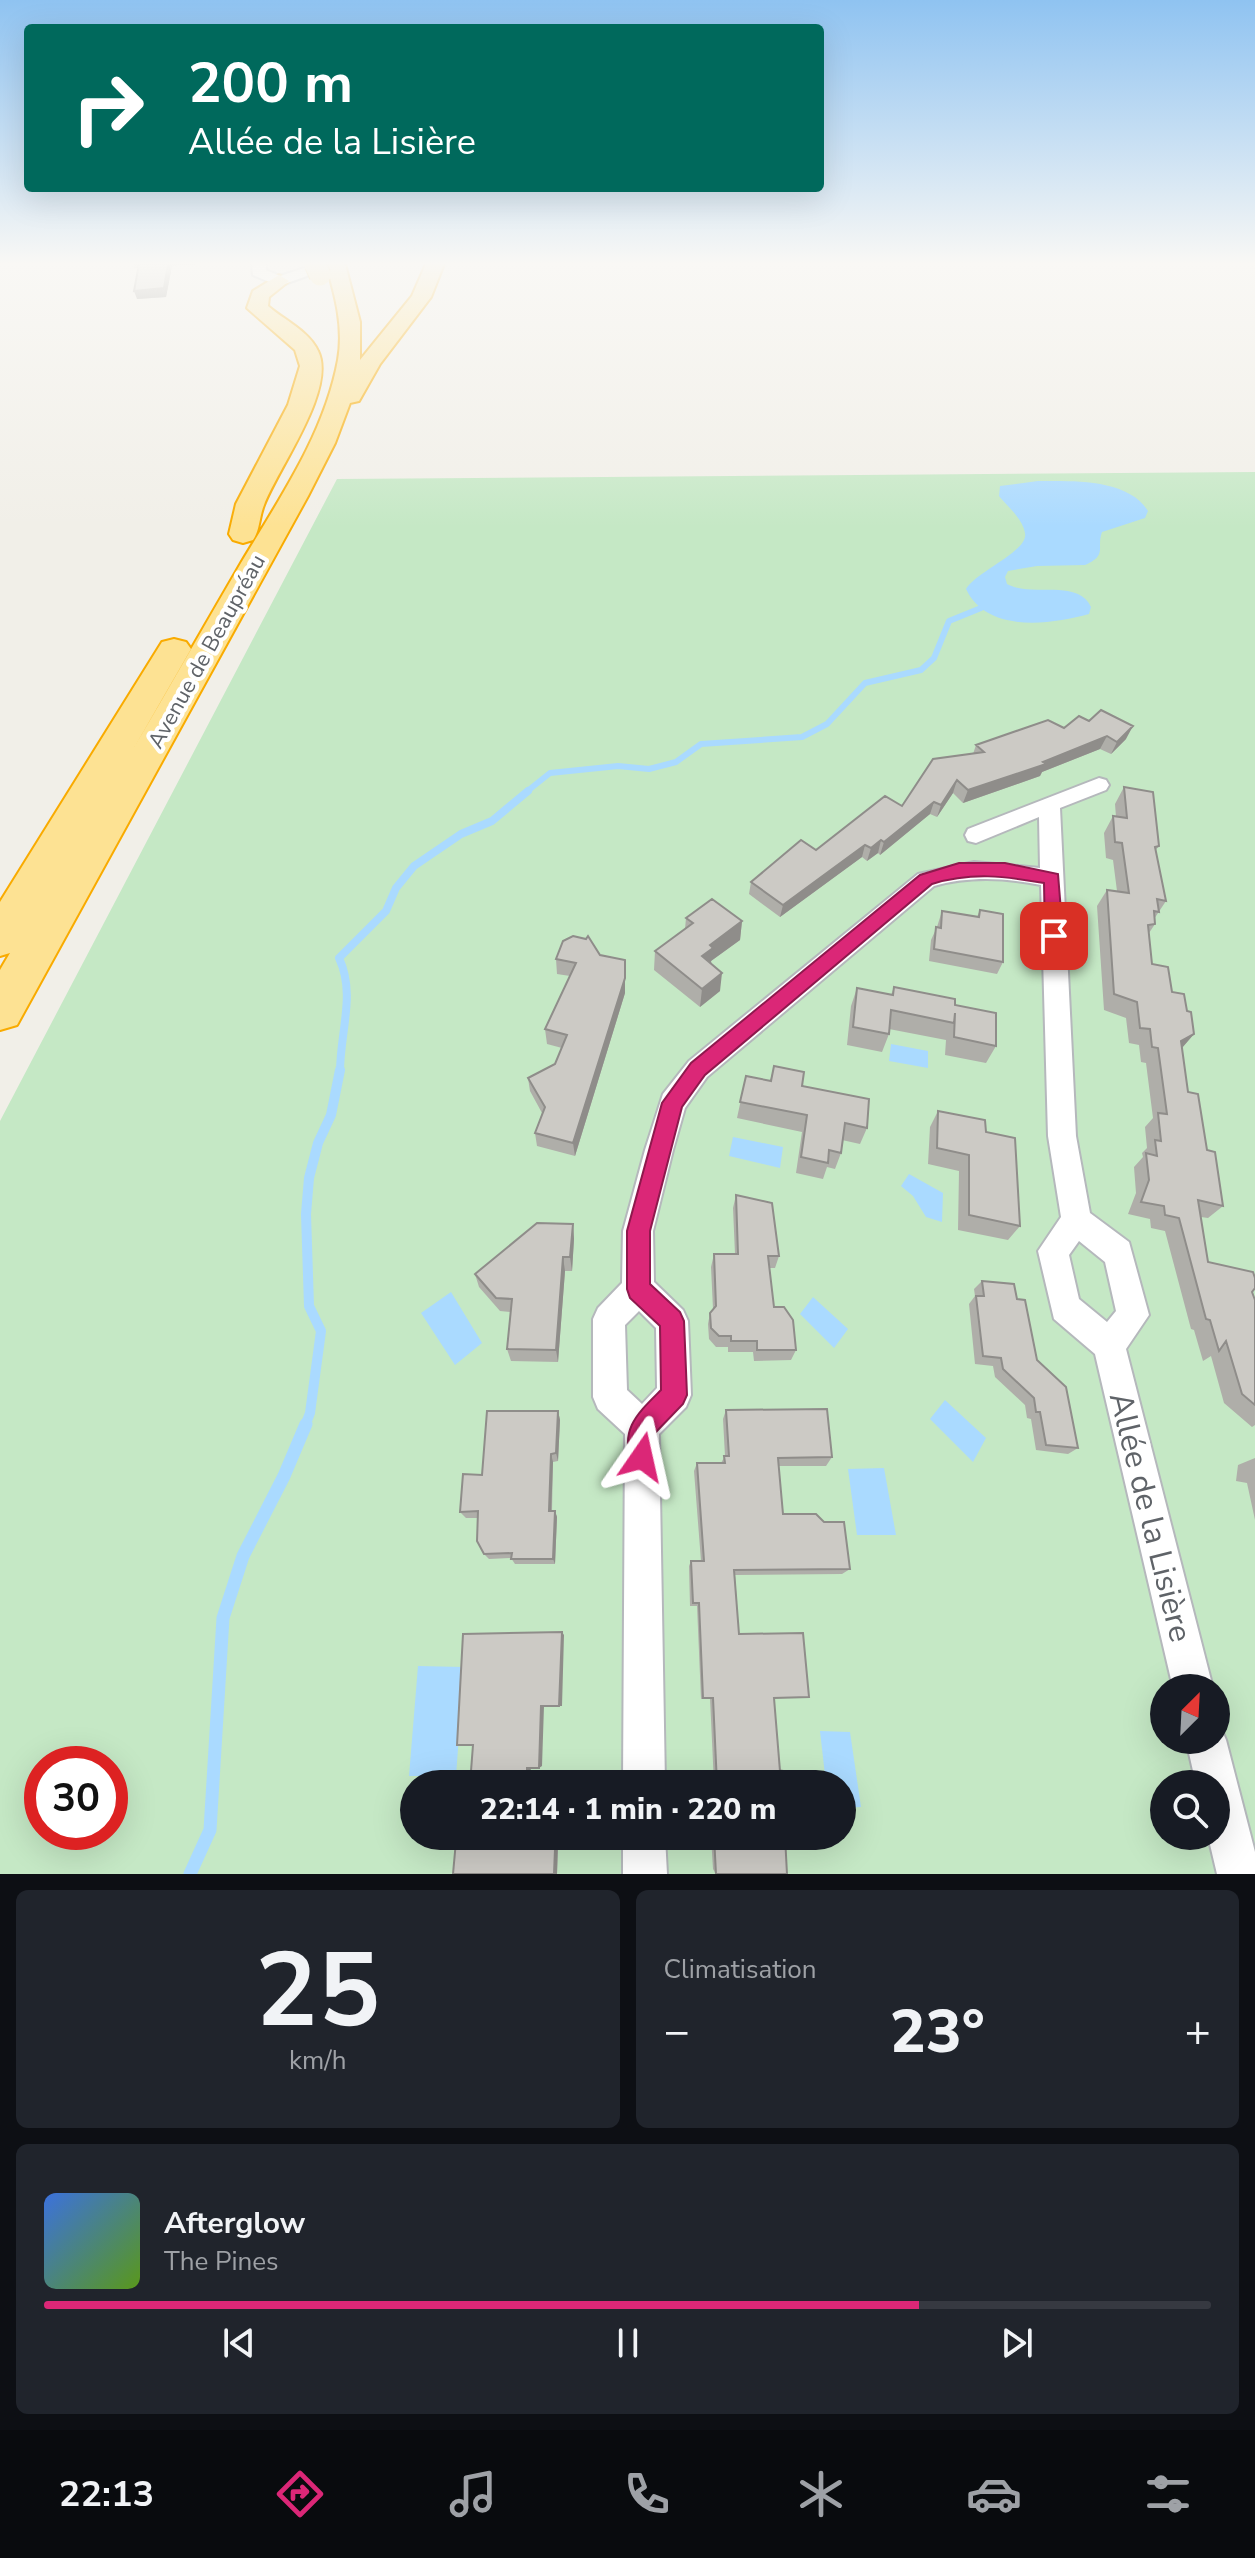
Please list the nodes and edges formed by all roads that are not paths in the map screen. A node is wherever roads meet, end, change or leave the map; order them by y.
1 (307, 351) edge
2 (326, 351) edge
3 (349, 351) edge
4 (376, 351) edge
5 (309, 466) junction
6 (243, 534) junction
7 (1099, 785) dead end
8 (1049, 804) junction
9 (976, 835) dead end
10 (1052, 879) junction
11 (0, 939) edge
12 (0, 1011) edge
13 (1077, 1221) junction
14 (638, 1289) junction
15 (1109, 1345) junction
16 (642, 1427) junction
17 (1190, 1674) edge
18 (1209, 1754) edge
19 (644, 1770) edge
20 (644, 1850) edge
21 (645, 1874) edge
22 (1239, 1874) edge

1 - 6 highway
2 - 6 highway, Avenue de Beaupréau
3 - 5 highway, Avenue de Beaupréau
4 - 5 highway
5 - 12 highway, Avenue de Beaupréau
6 - 11 highway, Avenue de Beaupréau
7 - 8 street
8 - 9 street
8 - 10 street
10 - 13 street
10 - 14 street
13 - 15 street
13 - 15 street
14 - 16 street
14 - 16 street
15 - 17 street, Allée de la Lisière
16 - 19 street
18 - 22 street
20 - 21 street

